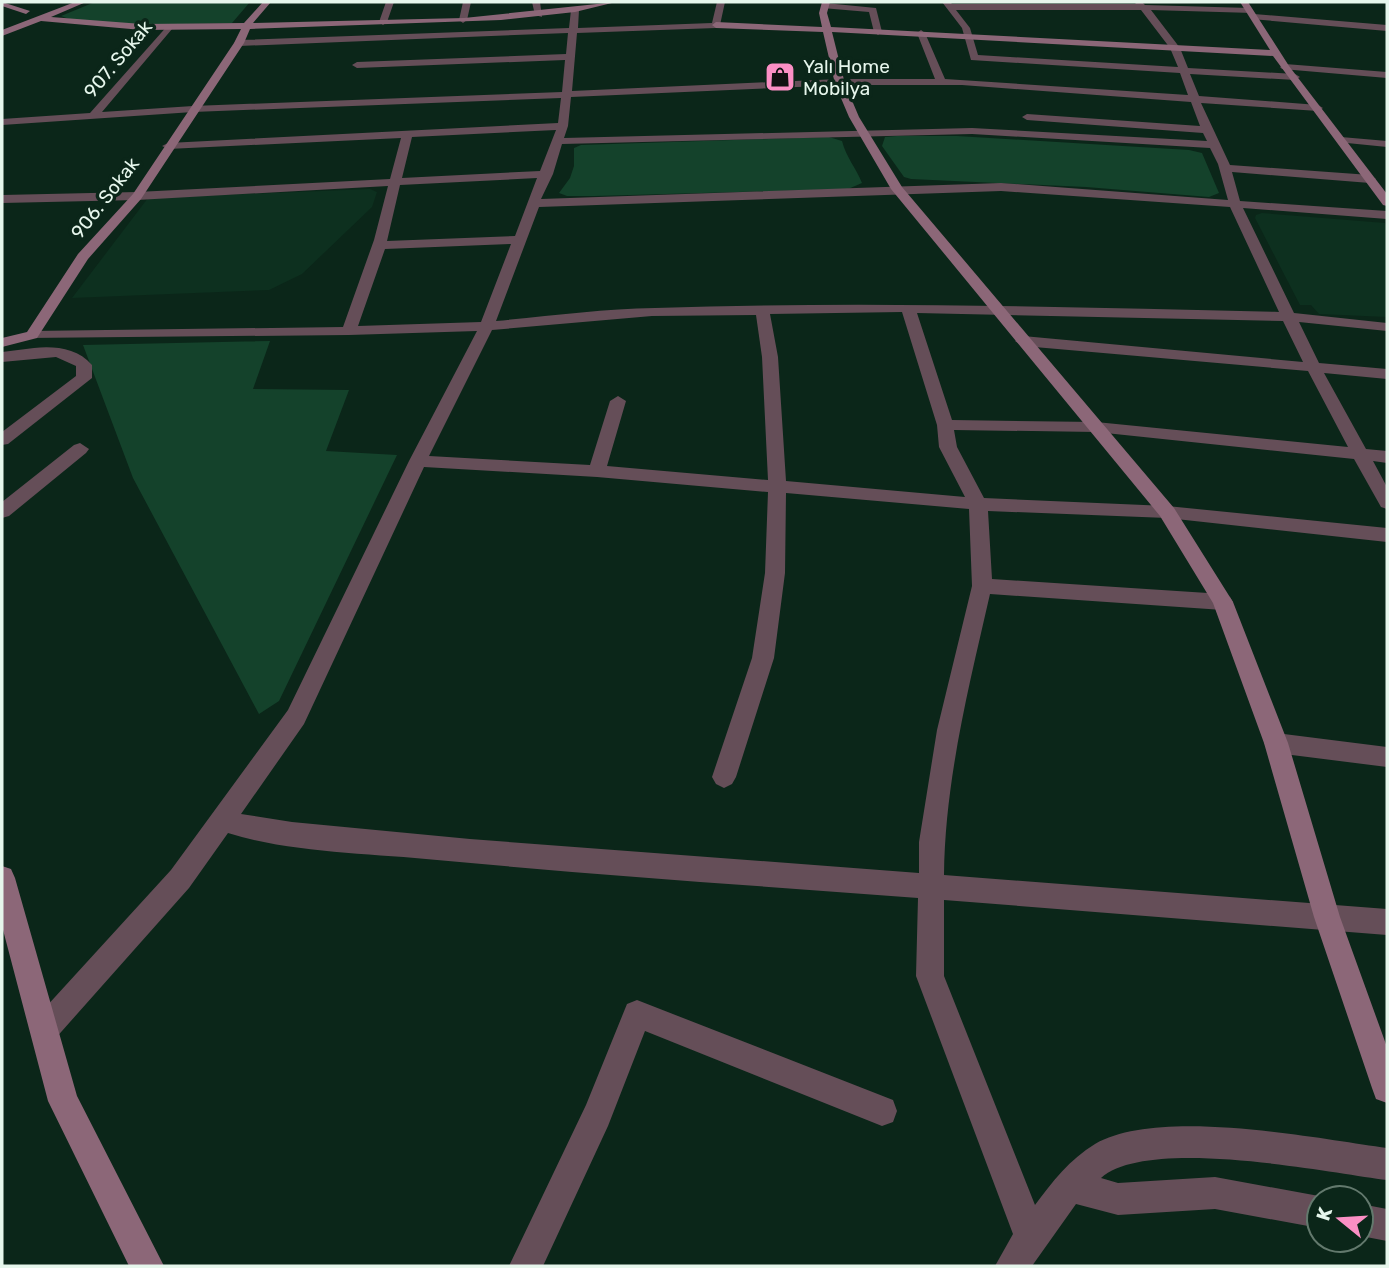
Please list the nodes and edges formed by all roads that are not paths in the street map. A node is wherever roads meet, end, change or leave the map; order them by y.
1 (82, 2) edge
2 (267, 2) edge
3 (279, 2) edge
4 (390, 2) edge
5 (467, 2) edge
6 (536, 2) edge
7 (611, 2) edge
8 (721, 2) edge
9 (2, 3) edge
10 (826, 4) edge
11 (948, 4) edge
12 (39, 6) dead end
13 (26, 11) junction
14 (1149, 13) edge
15 (539, 15) junction
16 (1250, 15) edge
17 (14, 16) dead end
18 (38, 18) junction
19 (959, 18) junction
20 (973, 18) dead end
21 (463, 20) junction
22 (574, 20) junction
23 (383, 22) junction
24 (247, 25) junction
25 (716, 25) junction
26 (169, 27) junction
27 (1387, 28) edge
28 (827, 30) junction
29 (878, 32) junction
30 (2, 33) edge
31 (921, 33) junction
32 (967, 35) junction
33 (239, 43) junction
34 (1175, 48) junction
35 (1277, 53) junction
36 (569, 57) junction
37 (357, 65) dead end
38 (1285, 67) junction
39 (1186, 72) junction
40 (1387, 75) edge
41 (1295, 78) junction
42 (940, 82) junction
43 (839, 83) junction
44 (564, 93) junction
45 (1197, 99) junction
46 (1318, 108) junction
47 (193, 109) junction
48 (94, 115) junction
49 (1027, 117) dead end
50 (2, 122) edge
51 (1207, 130) junction
52 (560, 133) junction
53 (866, 133) junction
54 (407, 134) junction
55 (1341, 140) junction
56 (1387, 144) edge
57 (1216, 145) junction
58 (168, 146) junction
59 (1225, 168) junction
60 (547, 174) junction
61 (1370, 179) junction
62 (395, 181) junction
63 (897, 189) junction
64 (136, 196) junction
65 (2, 199) edge
66 (1387, 202) edge
67 (535, 203) junction
68 (1235, 204) junction
69 (1387, 215) edge
70 (520, 240) junction
71 (379, 245) junction
72 (908, 308) junction
73 (762, 309) junction
74 (996, 309) junction
75 (1289, 317) junction
76 (487, 326) junction
77 (1387, 327) edge
78 (349, 331) junction
79 (32, 335) junction
80 (1023, 341) junction
81 (2, 342) edge
82 (2, 356) edge
83 (1313, 367) junction
84 (1387, 374) edge
85 (618, 401) dead end
86 (945, 425) junction
87 (1096, 427) junction
88 (2, 440) edge
89 (80, 449) dead end
90 (1360, 455) junction
91 (1387, 457) edge
92 (418, 461) junction
93 (597, 471) junction
94 (777, 488) junction
95 (978, 503) junction
96 (1387, 503) edge
97 (2, 512) edge
98 (1167, 512) junction
99 (1387, 535) edge
100 (982, 586) junction
101 (1223, 602) junction
102 (1276, 743) junction
103 (1387, 757) edge
104 (724, 777) dead end
105 (223, 820) junction
106 (2, 878) edge
107 (932, 888) junction
108 (1326, 917) junction
109 (1387, 922) edge
110 (44, 1030) junction
111 (1387, 1088) edge
112 (882, 1111) dead end
113 (1387, 1164) edge
114 (1069, 1186) junction
115 (1305, 1209) edge
116 (1031, 1237) junction
117 (147, 1266) edge
118 (526, 1266) edge
119 (1012, 1266) edge

1 - 18 street
2 - 3 street
2 - 24 street, 906. Sokak
4 - 23 street
5 - 21 street
6 - 15 street
7 - 22 street
8 - 25 street
9 - 13 street
10 - 28 street
10 - 29 street
11 - 14 street
11 - 19 street
12 - 13 street
13 - 17 street
14 - 16 street
14 - 34 street
15 - 21 street
15 - 22 street
16 - 27 street
16 - 35 street
18 - 26 street
18 - 30 street
19 - 20 street
19 - 32 street
21 - 23 street
22 - 25 street
22 - 33 street
22 - 36 street
23 - 24 street
24 - 26 street
24 - 33 street, 906. Sokak
25 - 28 street
26 - 48 street, 907. Sokak
28 - 29 street
28 - 43 street
29 - 31 street
31 - 32 street
31 - 42 street
32 - 34 street
32 - 39 street
33 - 47 street, 906. Sokak
34 - 35 street
34 - 39 street
35 - 38 street
36 - 37 street
36 - 44 street
38 - 40 street
38 - 41 street
39 - 41 street
39 - 45 street
41 - 46 street
42 - 43 street
42 - 45 street
43 - 44 street
43 - 53 street
44 - 47 street
44 - 52 street
45 - 46 street
45 - 51 street
46 - 55 street
47 - 48 street
47 - 58 street, 906. Sokak
48 - 50 street
49 - 51 street
51 - 57 street
52 - 53 street
52 - 54 street
52 - 60 street
53 - 57 street
53 - 63 street
54 - 58 street
54 - 62 street
55 - 56 street
55 - 61 street
57 - 59 street
58 - 64 street, 906. Sokak
59 - 61 street
59 - 68 street
60 - 62 street
60 - 67 street
61 - 66 street
62 - 64 street
62 - 71 street
63 - 67 street
63 - 68 street
63 - 74 street
64 - 65 street
64 - 79 street, 906. Sokak
67 - 70 street
68 - 69 street
68 - 75 street
70 - 71 street
70 - 76 street
71 - 78 street
72 - 73 street
72 - 74 street
72 - 86 street
73 - 76 street
73 - 94 street
74 - 75 street
74 - 80 street
75 - 77 street
75 - 83 street
76 - 78 street
76 - 92 street
78 - 79 street
79 - 81 street
80 - 83 street
80 - 87 street
82 - 88 street
83 - 84 street
83 - 90 street
85 - 93 street
86 - 87 street
86 - 95 street
87 - 90 street
87 - 98 street
89 - 97 street
90 - 91 street
90 - 96 street
92 - 93 street
92 - 105 street
93 - 94 street
94 - 95 street
94 - 104 street
95 - 98 street
95 - 100 street
98 - 99 street
98 - 101 street
100 - 101 street
100 - 107 street
101 - 102 street
102 - 103 street
102 - 108 street
105 - 107 street
105 - 110 street
106 - 110 street
107 - 108 street
107 - 116 street
108 - 109 street
108 - 111 street
110 - 117 street
112 - 118 street
113 - 114 street
114 - 115 street
114 - 116 street
116 - 119 street

